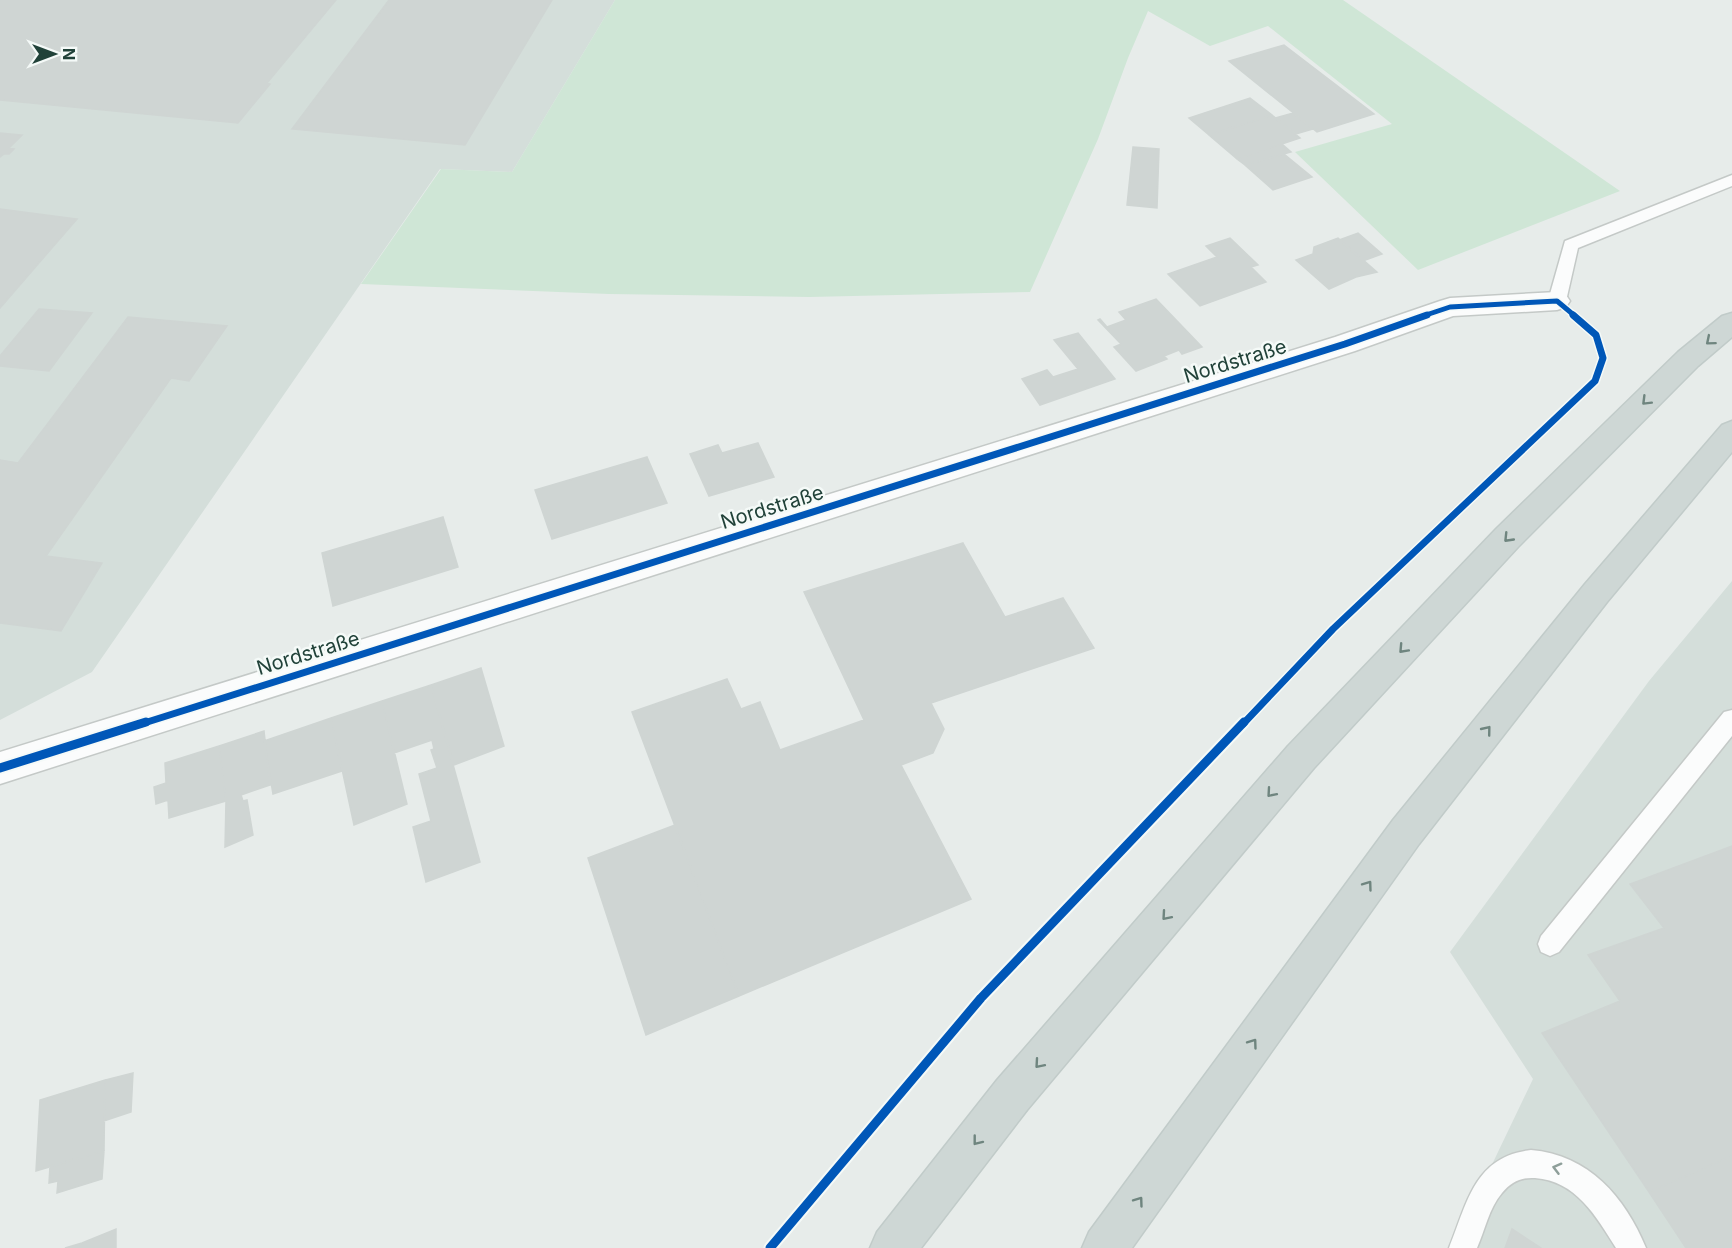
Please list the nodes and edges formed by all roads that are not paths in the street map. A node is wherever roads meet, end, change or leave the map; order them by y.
1 (1732, 180) edge
2 (1557, 301) joint
3 (1732, 322) edge
4 (1732, 432) edge
5 (1732, 719) edge
6 (0, 768) edge
7 (1550, 944) dead end
8 (893, 1248) edge
9 (1105, 1248) edge
10 (1463, 1248) edge
11 (1632, 1248) edge

1 - 2 lane, Nordstraße
2 - 6 street, Nordstraße
3 -> 8 main road
9 -> 4 main road
5 - 7 lane
11 -> 10 lane

